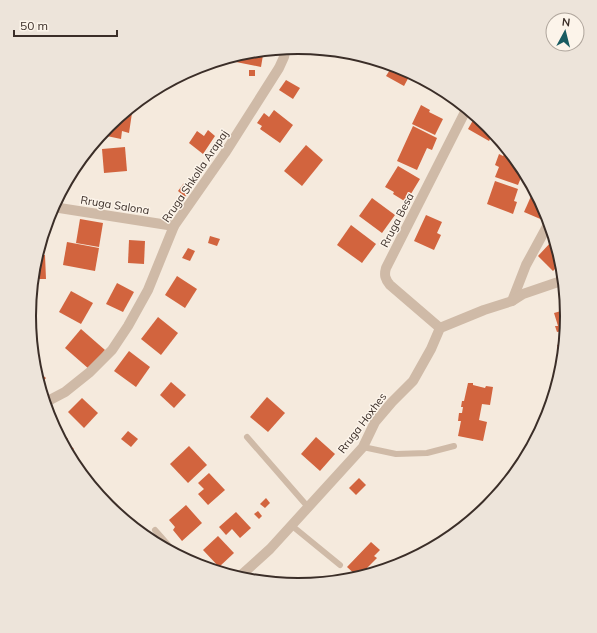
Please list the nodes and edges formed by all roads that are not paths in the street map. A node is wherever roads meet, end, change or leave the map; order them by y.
1 (284, 55) edge
2 (464, 113) edge
3 (59, 208) edge
4 (174, 226) junction
5 (546, 229) edge
6 (559, 282) edge
7 (512, 301) junction
8 (440, 328) junction
9 (50, 400) edge
10 (247, 437) dead end
11 (454, 446) dead end
12 (363, 447) junction
13 (308, 507) junction
14 (292, 525) junction
15 (155, 530) dead end
16 (167, 544) edge
17 (340, 565) dead end
18 (243, 573) edge

1 - 4 street, Rruga Shkolla Arapaj
2 - 8 street, Rruga Besa
3 - 4 street, Rruga Salona
4 - 9 street, Rruga Shkolla Arapaj
5 - 7 street
6 - 7 street
7 - 8 street
8 - 12 street, Rruga Hoxhes
10 - 13 lane
11 - 12 lane
12 - 13 street, Rruga Hoxhes
13 - 14 street, Rruga Hoxhes
14 - 17 lane
14 - 18 street, Rruga Hoxhes
15 - 16 lane

